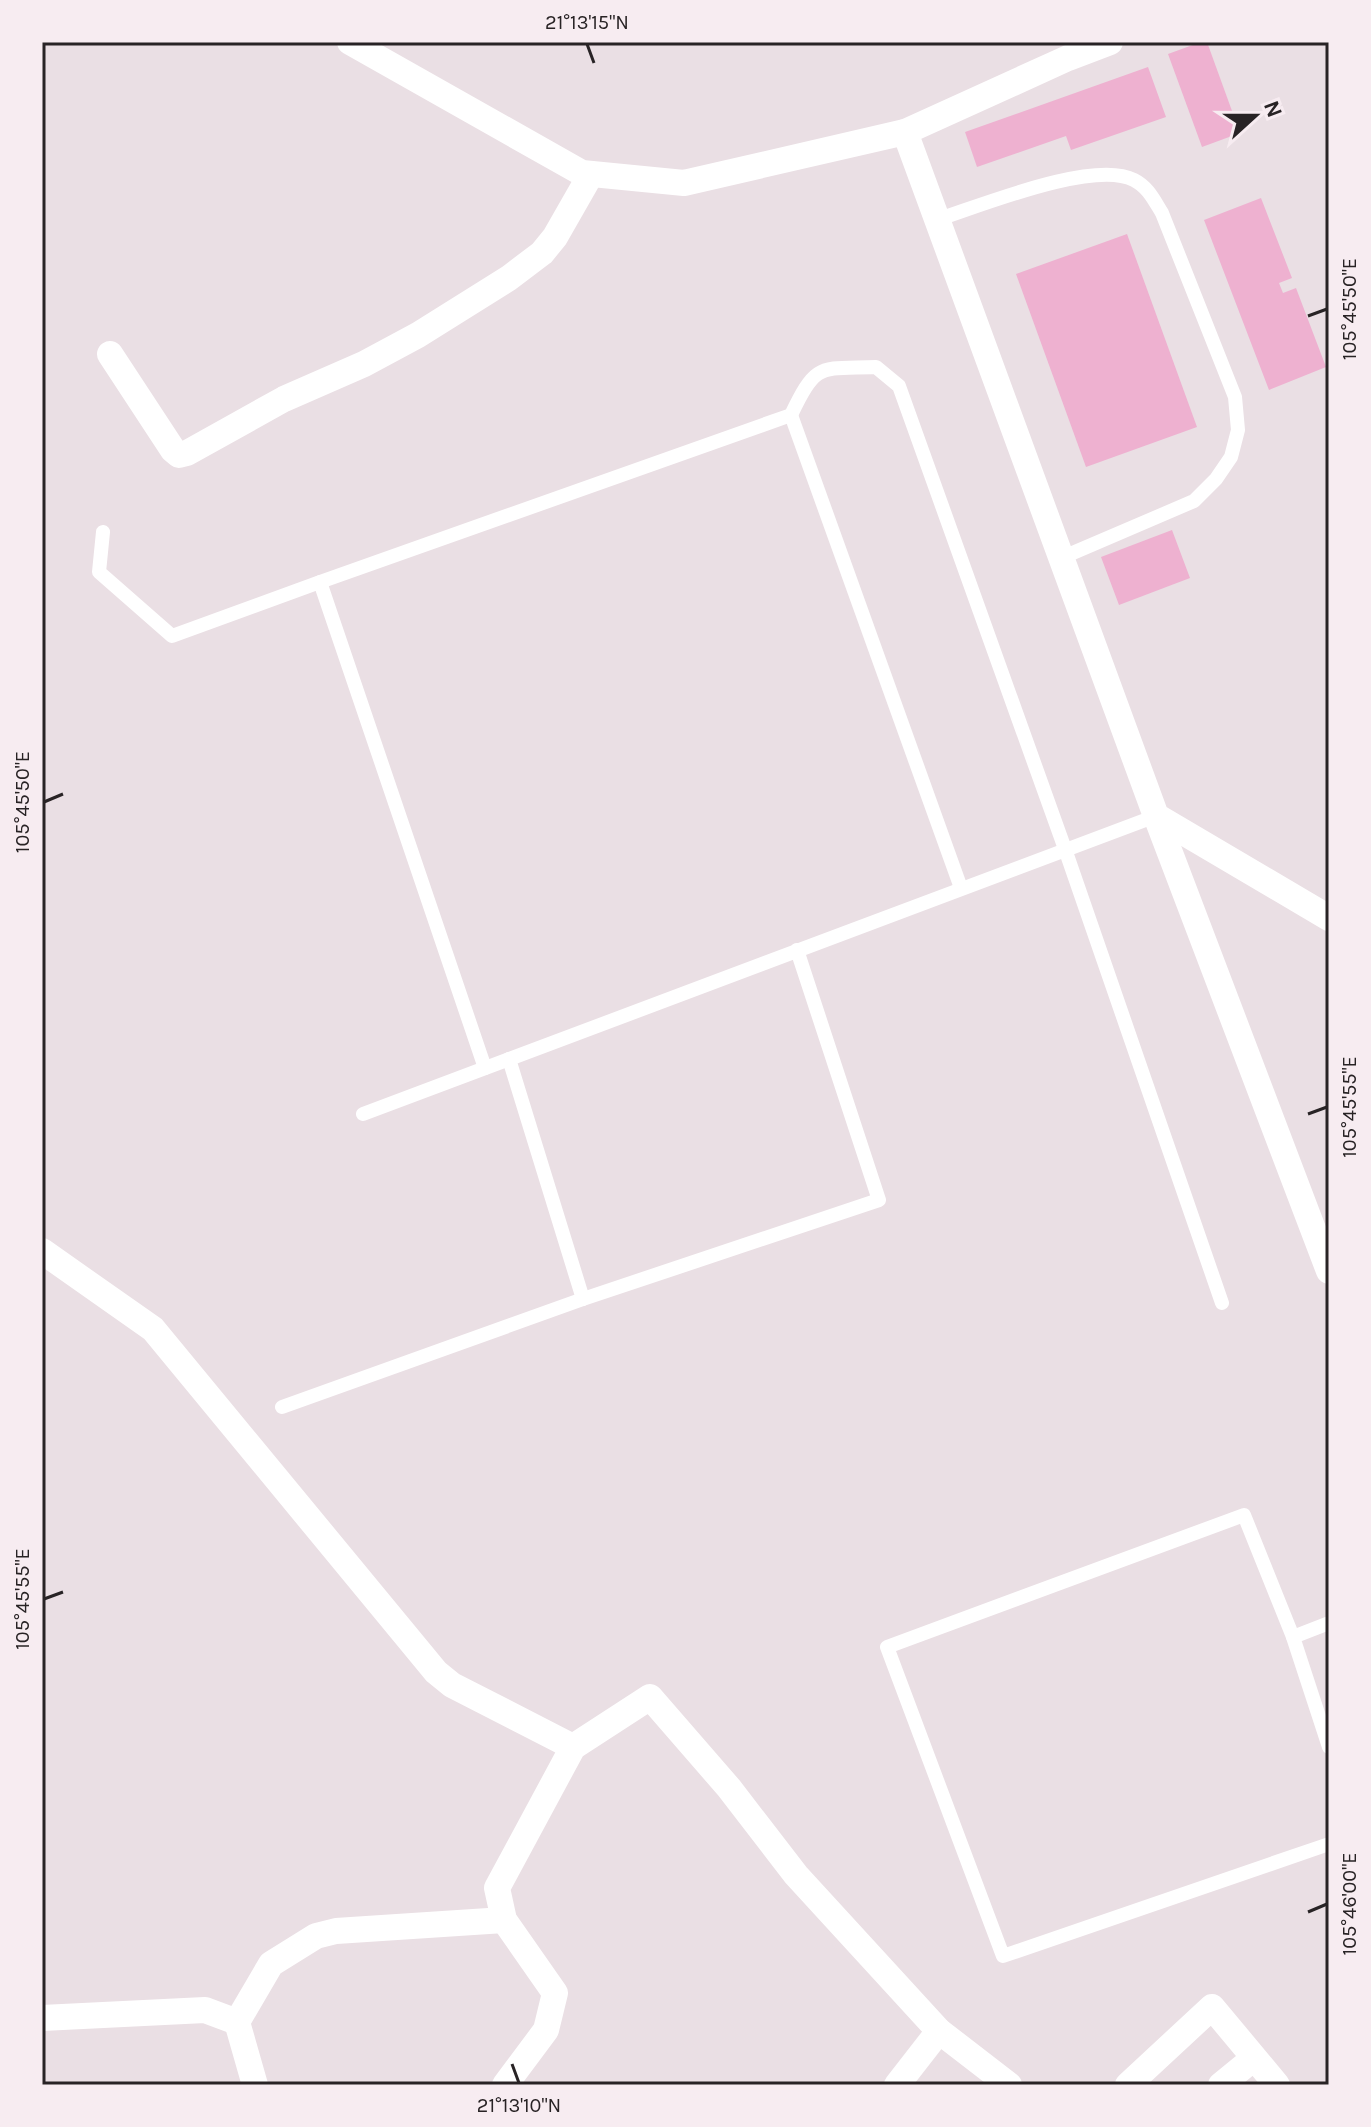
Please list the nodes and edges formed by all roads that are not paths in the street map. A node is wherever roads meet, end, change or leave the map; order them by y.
1 (350, 42) edge
2 (1110, 42) edge
3 (905, 132) junction
4 (591, 174) junction
5 (936, 220) junction
6 (110, 354) dead end
7 (791, 415) junction
8 (103, 532) dead end
9 (1061, 558) junction
10 (320, 582) junction
11 (1156, 816) junction
12 (1065, 849) junction
13 (961, 888) junction
14 (1329, 918) edge
15 (797, 950) junction
16 (509, 1059) junction
17 (485, 1068) junction
18 (363, 1114) dead end
19 (42, 1251) edge
20 (1329, 1271) edge
21 (583, 1299) junction
22 (1222, 1303) dead end
23 (282, 1407) dead end
24 (1329, 1623) edge
25 (1293, 1637) junction
26 (573, 1747) junction
27 (1329, 1747) edge
28 (1329, 1844) edge
29 (504, 1920) junction
30 (42, 2018) edge
31 (237, 2022) junction
32 (939, 2031) junction
33 (1254, 2058) junction
34 (255, 2085) edge
35 (505, 2085) edge
36 (897, 2085) edge
37 (1009, 2085) edge
38 (1128, 2085) edge
39 (1221, 2085) edge
40 (1277, 2085) edge

1 - 4 street
2 - 3 street
3 - 4 street
3 - 5 street
4 - 6 street
5 - 9 street
5 - 9 lane
7 - 10 lane
7 - 12 lane
7 - 13 lane
8 - 10 lane
9 - 11 street
10 - 17 lane
11 - 12 lane
11 - 14 street
11 - 20 street
12 - 13 lane
12 - 22 lane
13 - 15 lane
15 - 16 lane
15 - 21 lane
16 - 17 lane
16 - 21 lane
17 - 18 lane
19 - 26 street
21 - 23 lane
24 - 25 lane
25 - 27 lane
25 - 28 lane
26 - 29 street
26 - 32 street
29 - 31 street
29 - 35 street
30 - 31 street
31 - 34 street
32 - 36 street
32 - 37 street
33 - 38 street
33 - 39 street
33 - 40 street

